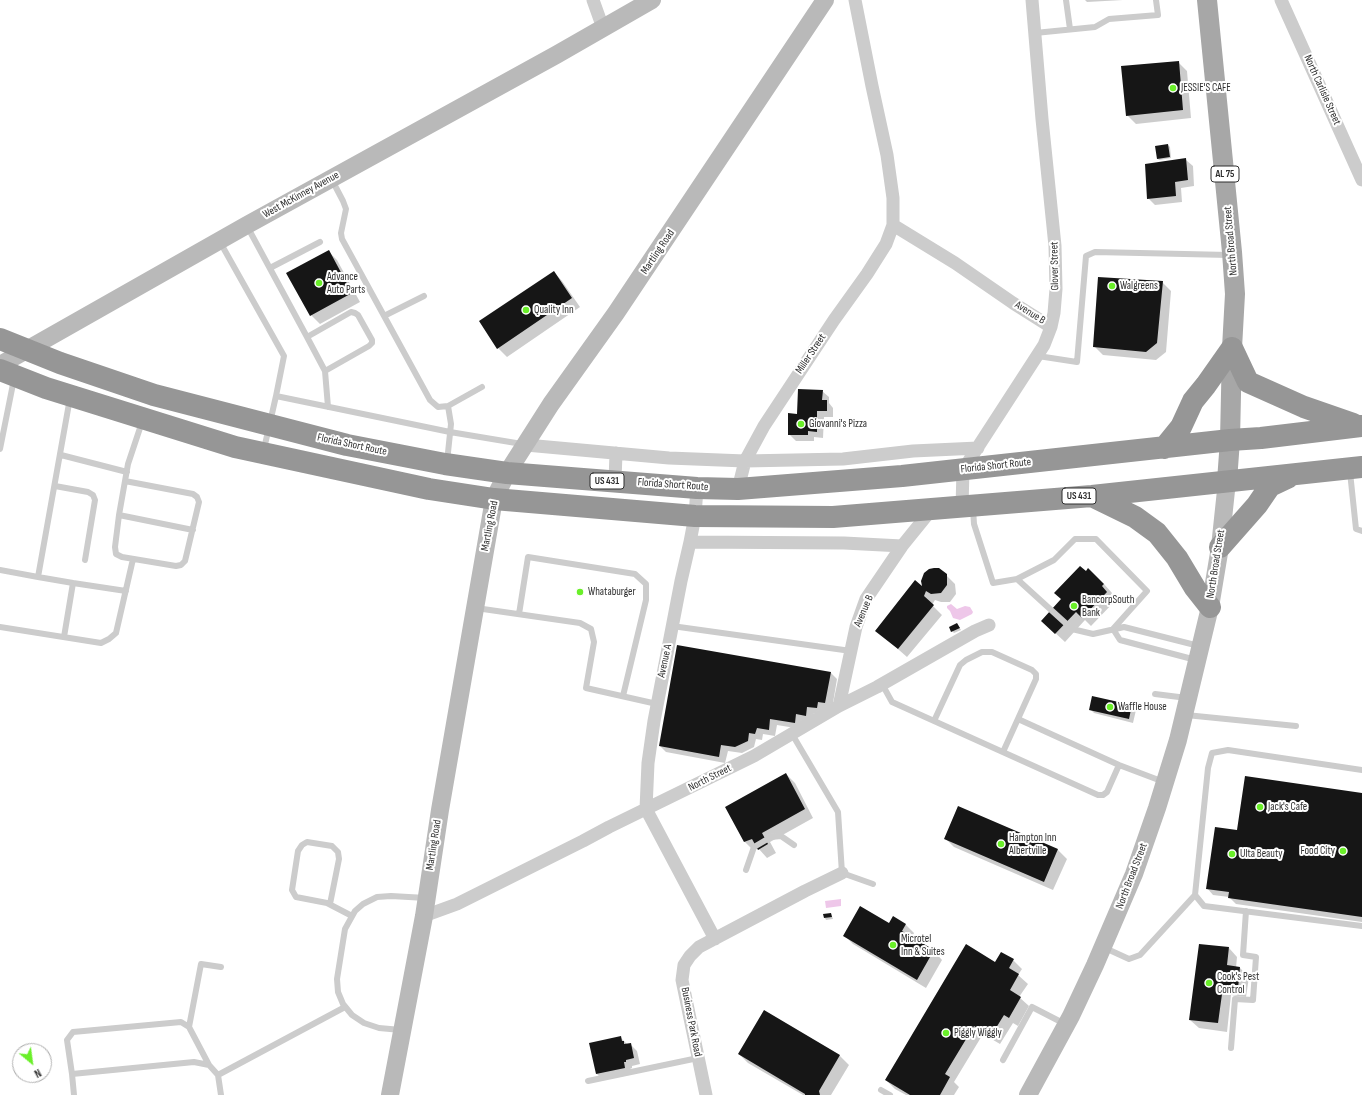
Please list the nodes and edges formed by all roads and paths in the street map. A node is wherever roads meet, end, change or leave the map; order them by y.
1 (593, 0) edge
2 (652, 0) edge
3 (825, 0) edge
4 (855, 0) edge
5 (1032, 0) edge
6 (1066, 0) edge
7 (1156, 0) edge
8 (1207, 0) edge
9 (1281, 0) edge
10 (603, 28) junction
11 (1070, 29) junction
12 (1035, 32) junction
13 (331, 178) junction
14 (1362, 180) edge
15 (247, 225) junction
16 (893, 225) junction
17 (220, 240) junction
18 (320, 242) dead end
19 (1232, 255) junction
20 (270, 268) junction
21 (424, 296) dead end
22 (384, 316) junction
23 (1051, 327) junction
24 (307, 337) junction
25 (0, 339) edge
26 (1232, 348) junction
27 (25, 350) junction
28 (1038, 356) junction
29 (5, 370) edge
30 (325, 371) junction
31 (482, 387) dead end
32 (71, 396) junction
33 (276, 396) junction
34 (448, 406) junction
35 (328, 407) junction
36 (143, 418) junction
37 (270, 426) junction
38 (1360, 426) edge
39 (2, 431) edge
40 (450, 432) junction
41 (1230, 440) junction
42 (526, 445) junction
43 (978, 448) junction
44 (1164, 448) junction
45 (0, 449) edge
46 (263, 453) junction
47 (616, 453) junction
48 (60, 455) junction
49 (745, 461) junction
50 (447, 464) junction
51 (1356, 468) edge
52 (963, 470) junction
53 (126, 472) junction
54 (507, 473) junction
55 (1294, 474) junction
56 (125, 481) junction
57 (615, 481) junction
58 (1227, 481) junction
59 (55, 486) junction
60 (697, 488) junction
61 (738, 489) junction
62 (1092, 496) junction
63 (494, 499) junction
64 (968, 506) junction
65 (932, 509) junction
66 (119, 515) junction
67 (695, 516) junction
68 (192, 530) junction
69 (1362, 532) edge
70 (690, 542) junction
71 (902, 546) junction
72 (1220, 547) junction
73 (133, 559) junction
74 (85, 560) dead end
75 (0, 570) edge
76 (38, 577) junction
77 (1017, 579) junction
78 (73, 583) junction
79 (126, 591) junction
80 (1210, 606) junction
81 (475, 608) junction
82 (519, 614) junction
83 (988, 625) dead end
84 (672, 626) junction
85 (0, 627) edge
86 (1113, 629) junction
87 (64, 637) junction
88 (852, 652) junction
89 (1199, 654) junction
90 (882, 684) junction
91 (1156, 694) dead end
92 (623, 696) junction
93 (658, 704) junction
94 (839, 706) junction
95 (1187, 706) junction
96 (1018, 719) junction
97 (934, 721) junction
98 (1296, 726) dead end
99 (792, 734) junction
100 (1003, 752) junction
101 (1119, 765) junction
102 (1362, 770) edge
103 (1165, 782) junction
104 (646, 808) junction
105 (794, 845) dead end
106 (746, 870) dead end
107 (842, 873) junction
108 (873, 884) dead end
109 (1195, 895) junction
110 (426, 898) junction
111 (330, 904) junction
112 (1246, 911) junction
113 (352, 916) junction
114 (424, 916) junction
115 (1362, 926) edge
116 (715, 939) junction
117 (1103, 947) junction
118 (221, 967) dead end
119 (345, 1007) junction
120 (1067, 1024) junction
121 (189, 1027) junction
122 (402, 1031) junction
123 (1232, 1048) dead end
124 (698, 1058) junction
125 (1003, 1060) dead end
126 (209, 1065) junction
127 (72, 1074) junction
128 (218, 1075) junction
129 (588, 1081) dead end
130 (882, 1090) dead end
131 (74, 1095) edge
132 (221, 1095) edge
133 (390, 1095) edge
134 (706, 1095) edge
135 (890, 1095) edge
136 (1028, 1095) edge

1 - 10 street
2 - 10 street, West McKinney Avenue
3 - 42 street, Martling Road
4 - 16 street, Miller Street
5 - 12 street, Glover Street
6 - 11 lane
7 - 11 lane
8 - 19 main road, North Broad Street / AL 75
9 - 14 street, North Carlisle Street
10 - 13 street, West McKinney Avenue
11 - 12 lane
12 - 23 street, Glover Street
13 - 15 street, West McKinney Avenue
13 - 22 lane
15 - 17 street, West McKinney Avenue
15 - 20 lane
16 - 23 street, Avenue B
16 - 49 street, Miller Street
17 - 27 street, West McKinney Avenue
17 - 33 lane
18 - 20 lane
19 - 26 main road, North Broad Street / AL 75
19 - 28 lane
20 - 24 lane
21 - 22 lane
22 - 34 lane
23 - 28 street, Glover Street
24 - 30 lane
24 - 30 lane
25 - 27 highway, Florida Short Route / US 431
26 - 38 highway
26 - 41 main road, North Broad Street / AL 75
26 - 44 highway
27 - 29 street, West McKinney Avenue
27 - 37 highway, Florida Short Route / US 431
28 - 43 street, Glover Street
29 - 32 highway, US 431
29 - 39 lane
30 - 35 lane
31 - 34 lane
32 - 36 highway, US 431
32 - 48 lane
33 - 35 lane
33 - 37 lane
34 - 40 lane
35 - 40 lane
36 - 46 highway, US 431
36 - 53 lane
37 - 46 lane
37 - 50 highway, Florida Short Route / US 431
38 - 41 highway, Florida Short Route / US 431
39 - 45 lane
40 - 42 lane
40 - 50 lane
41 - 44 highway, Florida Short Route / US 431
41 - 58 main road, North Broad Street / AL 75
42 - 47 street
42 - 54 street, Martling Road
43 - 49 street
43 - 52 street, Glover Street
44 - 52 highway, Florida Short Route / US 431
46 - 63 highway, US 431
47 - 49 street
47 - 57 street
48 - 53 lane
48 - 59 lane
49 - 61 street, Miller Street
50 - 54 highway, Florida Short Route / US 431
51 - 55 highway, US 431
51 - 69 lane
52 - 61 highway, Florida Short Route / US 431
52 - 64 street
53 - 56 lane
54 - 57 highway, Florida Short Route / US 431
54 - 63 street, Martling Road
55 - 58 highway, US 431
55 - 72 highway
56 - 66 lane
56 - 68 lane
57 - 60 highway, Florida Short Route / US 431
58 - 62 highway, US 431
58 - 72 street, North Broad Street / AL 75
59 - 74 lane
59 - 76 lane
60 - 61 highway, Florida Short Route / US 431
60 - 67 street, Avenue A
62 - 64 highway, US 431
62 - 80 highway
63 - 67 highway, US 431
63 - 81 street, Martling Road
64 - 65 highway, US 431
64 - 77 lane
65 - 67 highway, US 431
65 - 71 street, Avenue B
66 - 68 lane
66 - 73 lane
67 - 70 street, Avenue A
68 - 73 lane
70 - 71 street
70 - 84 street, Avenue A
71 - 88 street, Avenue B
72 - 80 street, North Broad Street / AL 75
73 - 79 lane
75 - 76 lane
76 - 78 lane
77 - 86 lane
77 - 86 lane
78 - 79 lane
78 - 87 lane
79 - 87 lane
80 - 89 street, North Broad Street / AL 75
81 - 82 lane
81 - 110 street, Martling Road
82 - 92 lane
82 - 92 lane
83 - 90 street, North Street
84 - 88 lane
84 - 93 street, Avenue A
85 - 87 lane
86 - 89 lane
86 - 89 lane
88 - 94 street, Avenue B
89 - 95 street, North Broad Street / AL 75
90 - 94 street, North Street
90 - 97 lane
91 - 95 lane
92 - 93 lane
93 - 104 street, Avenue A
94 - 99 street, North Street
95 - 98 lane
95 - 103 street, North Broad Street / AL 75
96 - 97 lane
96 - 100 lane
96 - 101 lane
97 - 100 lane
99 - 104 street, North Street
99 - 107 lane
100 - 101 lane
101 - 103 lane
102 - 109 lane
103 - 117 street, North Broad Street / AL 75
104 - 114 street, North Street
104 - 116 street
105 - 106 lane
107 - 108 lane
107 - 116 street, Business Park Road
109 - 112 lane
109 - 117 lane
110 - 113 lane
110 - 114 street, Martling Road
111 - 111 lane
111 - 113 lane
112 - 115 lane
112 - 123 lane
113 - 119 lane
114 - 122 street, Martling Road
116 - 124 street, Business Park Road
117 - 120 street, North Broad Street / AL 75
118 - 121 lane
119 - 122 lane
119 - 128 lane
120 - 125 lane
120 - 136 street, North Broad Street / AL 75
121 - 126 lane
121 - 127 lane
122 - 133 street, Martling Road
124 - 129 lane
124 - 134 street, Business Park Road
126 - 127 lane
126 - 128 lane
127 - 131 lane
128 - 132 lane
130 - 135 lane

